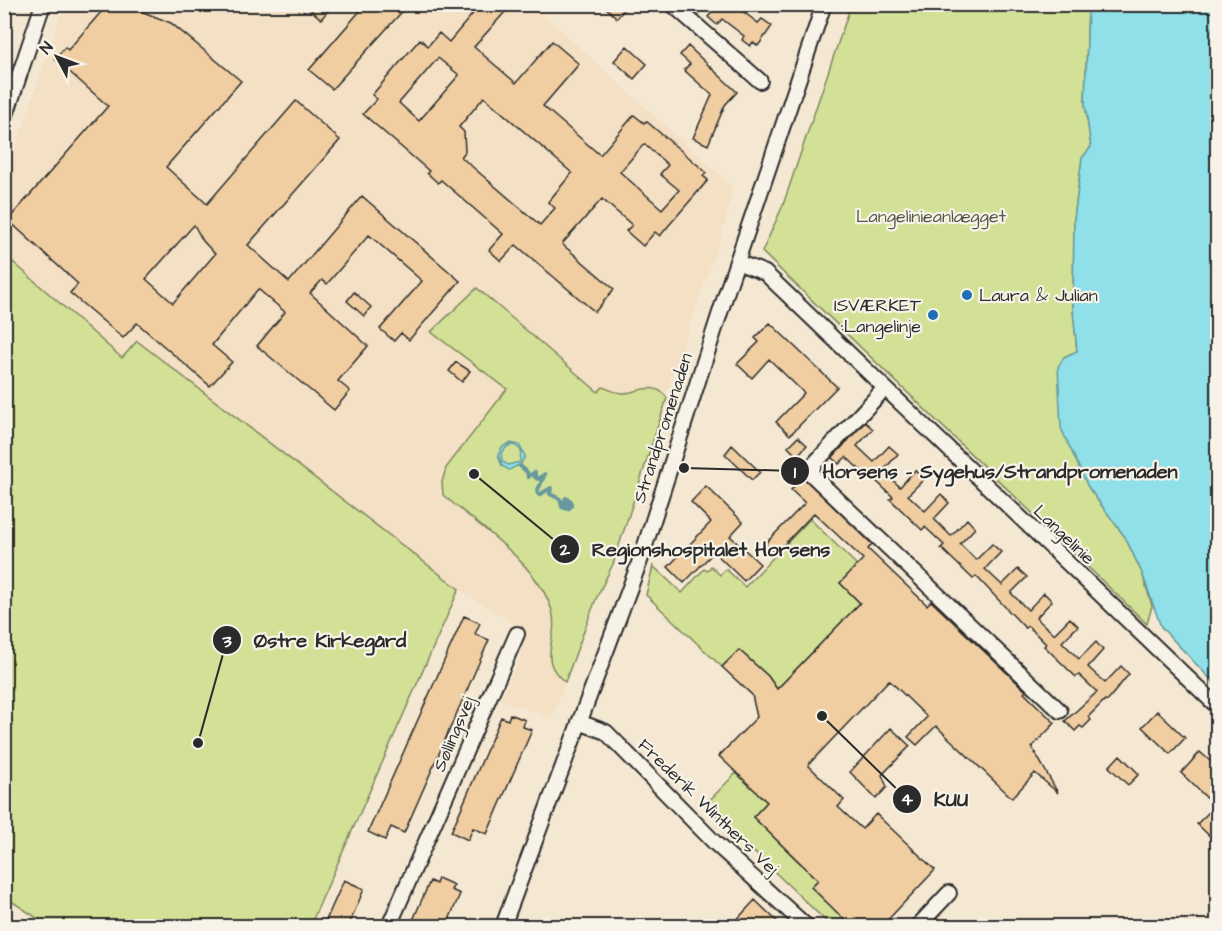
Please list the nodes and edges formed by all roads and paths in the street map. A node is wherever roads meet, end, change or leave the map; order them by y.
1 (43, 4) edge
2 (672, 4) edge
3 (824, 4) edge
4 (760, 81) dead end
5 (4, 121) edge
6 (737, 262) junction
7 (885, 388) junction
8 (517, 634) dead end
9 (1218, 707) edge
10 (1060, 711) dead end
11 (579, 722) junction
12 (949, 893) dead end
13 (389, 927) edge
14 (503, 927) edge
15 (806, 927) edge
16 (918, 927) edge

1 - 5 street
2 - 4 street
3 - 6 street, Strandpromenaden
6 - 7 street, Langelinie
6 - 11 street, Strandpromenaden
7 - 9 street, Langelinie
7 - 10 street
8 - 13 street, Søllingsvej
11 - 14 street, Strandpromenaden
11 - 15 street, Frederik Winthers Vej
12 - 16 street

